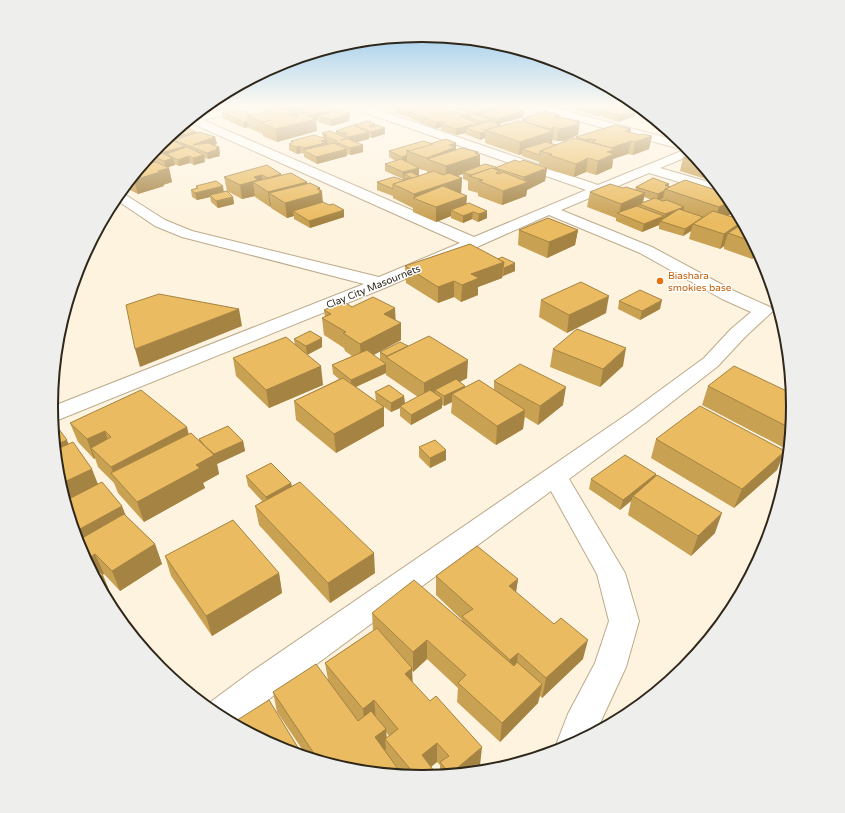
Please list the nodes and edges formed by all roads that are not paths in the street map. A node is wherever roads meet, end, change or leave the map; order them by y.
1 (250, 145) edge
2 (469, 145) edge
3 (685, 154) edge
4 (649, 169) junction
5 (714, 188) edge
6 (600, 190) junction
7 (123, 198) edge
8 (549, 210) junction
9 (474, 243) junction
10 (381, 283) junction
11 (773, 314) edge
12 (58, 412) edge
13 (555, 476) junction
14 (223, 712) edge
15 (577, 736) edge

1 - 9 street
2 - 6 street
3 - 4 street, Clay City Masournets
4 - 5 street
4 - 6 street, Clay City Masournets
6 - 8 street, Clay City Masournets
7 - 10 street
8 - 9 street, Clay City Masournets
8 - 11 street
9 - 10 street, Clay City Masournets
10 - 12 street, Clay City Masournets
11 - 13 street
13 - 14 street
13 - 15 street

